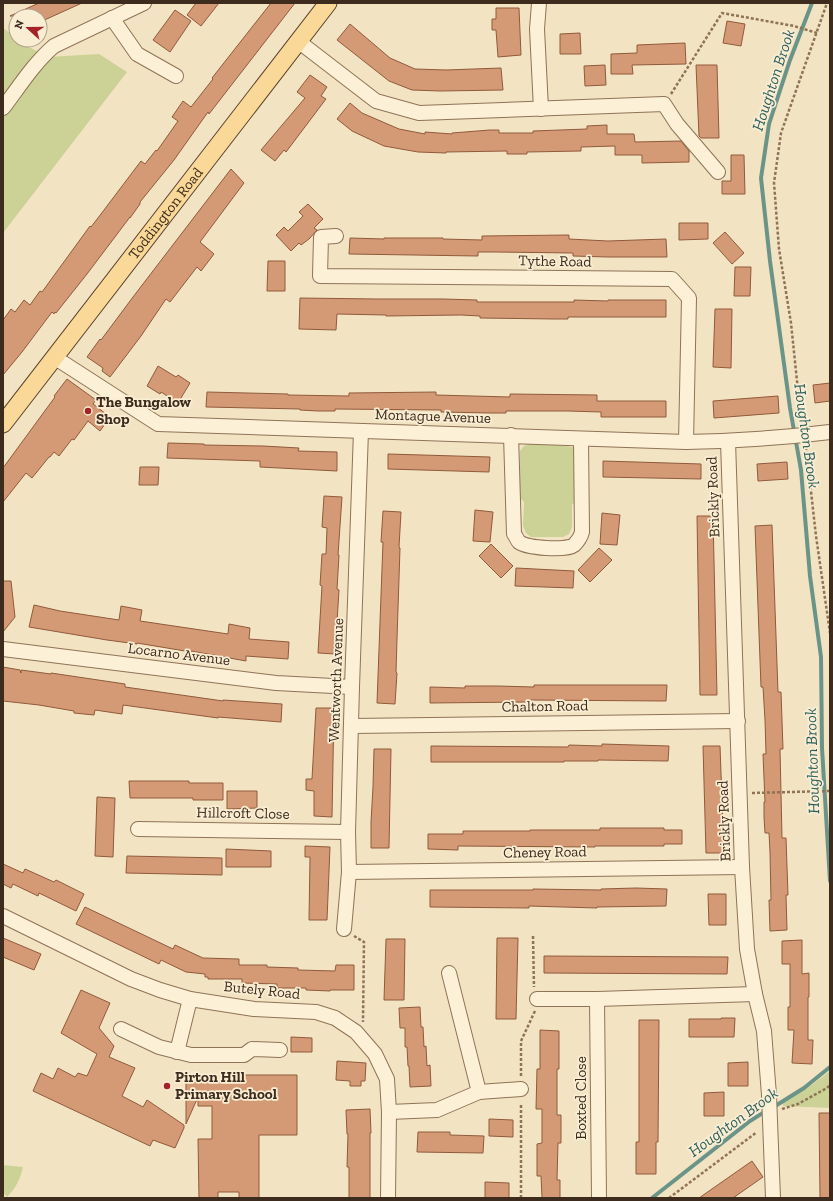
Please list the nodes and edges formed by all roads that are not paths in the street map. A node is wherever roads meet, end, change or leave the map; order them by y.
1 (144, 3) edge
2 (328, 3) edge
3 (540, 3) edge
4 (112, 18) junction
5 (298, 41) junction
6 (176, 76) dead end
7 (3, 108) edge
8 (541, 109) junction
9 (718, 172) dead end
10 (336, 236) dead end
11 (54, 357) junction
12 (3, 424) edge
13 (361, 432) junction
14 (830, 432) edge
15 (511, 436) junction
16 (581, 439) junction
17 (728, 441) junction
18 (686, 442) junction
19 (3, 649) edge
20 (352, 687) junction
21 (738, 721) junction
22 (352, 726) junction
23 (138, 829) dead end
24 (348, 832) junction
25 (742, 867) junction
26 (349, 872) junction
27 (3, 916) edge
28 (344, 929) road end
29 (449, 974) dead end
30 (755, 994) junction
31 (190, 999) junction
32 (537, 999) road end
33 (597, 999) junction
34 (121, 1029) dead end
35 (280, 1050) dead end
36 (177, 1052) junction
37 (521, 1089) road end
38 (479, 1092) junction
39 (389, 1112) junction
40 (388, 1198) edge
41 (599, 1198) edge
42 (773, 1198) edge

1 - 4 street
2 - 5 main road, Toddington Road
3 - 8 street
4 - 6 street
4 - 7 street
5 - 8 street
5 - 11 main road, Toddington Road
8 - 9 street
10 - 18 street, Tythe Road
11 - 12 main road, Toddington Road
11 - 13 street, Montague Avenue
13 - 15 street, Montague Avenue
13 - 20 street, Wentworth Avenue
14 - 17 street, Montague Avenue
15 - 16 street, Montague Avenue
15 - 16 street
16 - 18 street, Montague Avenue
17 - 18 street, Montague Avenue
17 - 21 street, Brickly Road
19 - 20 street, Locarno Avenue
20 - 22 street, Wentworth Avenue
21 - 22 street, Chalton Road
21 - 25 street, Brickly Road
22 - 24 street, Wentworth Avenue
23 - 24 street, Hillcroft Close
24 - 26 street, Wentworth Avenue
25 - 26 street, Cheney Road
25 - 30 street, Brickly Road
26 - 28 street, Wentworth Avenue
27 - 31 street, Butely Road
29 - 38 street
30 - 33 street
30 - 42 street, Brickly Road
31 - 36 street
31 - 39 street, Butely Road
32 - 33 street
33 - 41 street, Boxted Close
34 - 36 street
35 - 36 street
37 - 38 street
38 - 39 street
39 - 40 street, Butely Road

